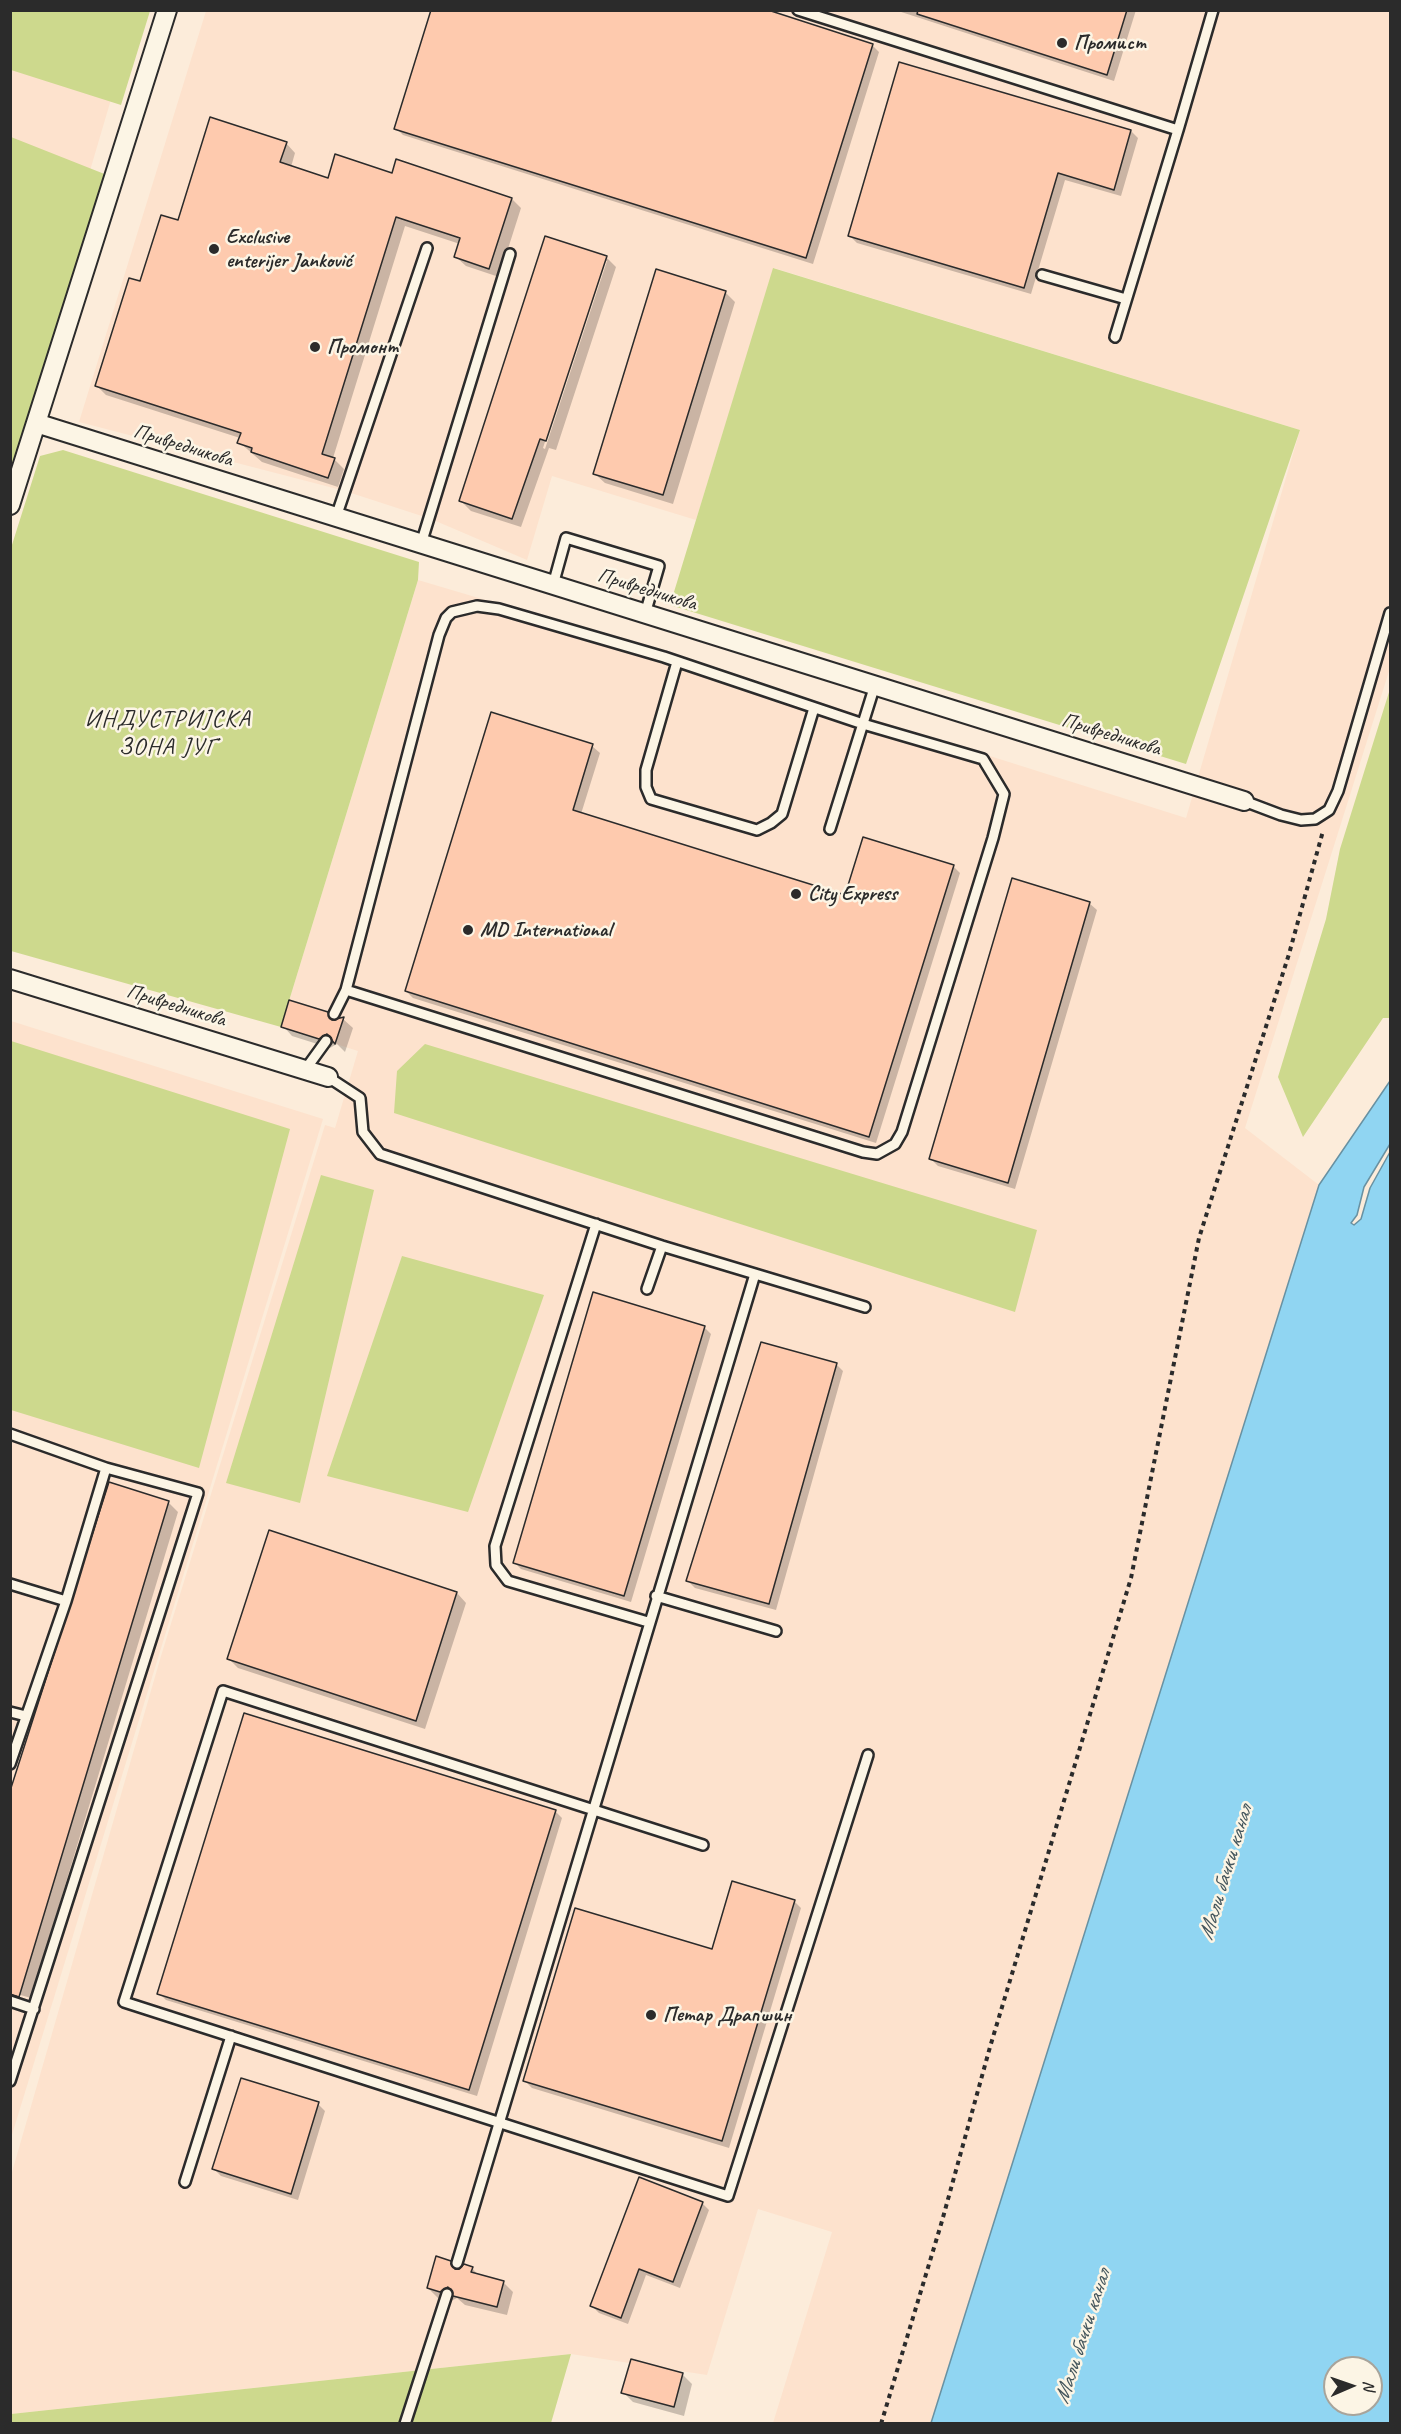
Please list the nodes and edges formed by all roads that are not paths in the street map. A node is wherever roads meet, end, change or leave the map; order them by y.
1 (167, 10) edge
2 (798, 10) edge
3 (1213, 10) edge
4 (1178, 130) junction
5 (427, 248) dead end
6 (510, 254) dead end
7 (1041, 275) dead end
8 (1126, 299) junction
9 (1115, 337) dead end
10 (36, 423) junction
11 (10, 504) edge
12 (336, 517) junction
13 (421, 544) junction
14 (553, 585) junction
15 (1390, 613) edge
16 (645, 614) junction
17 (677, 662) junction
18 (875, 685) junction
19 (814, 708) junction
20 (862, 724) junction
21 (1244, 801) joint
22 (830, 829) dead end
23 (10, 979) edge
24 (346, 990) junction
25 (334, 1014) dead end
26 (326, 1041) dead end
27 (305, 1070) junction
28 (328, 1077) joint
29 (596, 1224) junction
30 (662, 1246) junction
31 (755, 1274) junction
32 (647, 1289) dead end
33 (865, 1307) dead end
34 (10, 1434) edge
35 (106, 1468) junction
36 (10, 1584) edge
37 (656, 1596) junction
38 (66, 1600) junction
39 (648, 1622) junction
40 (776, 1631) dead end
41 (10, 1712) edge
42 (26, 1716) junction
43 (868, 1755) dead end
44 (10, 1764) edge
45 (594, 1810) junction
46 (703, 1845) dead end
47 (10, 2001) edge
48 (34, 2009) junction
49 (231, 2036) junction
50 (10, 2080) edge
51 (500, 2122) junction
52 (185, 2182) dead end
53 (457, 2263) dead end
54 (447, 2294) dead end
55 (405, 2424) edge

1 - 10 street
2 - 4 lane
3 - 4 lane
4 - 8 lane
5 - 12 lane
6 - 13 lane
7 - 8 lane
8 - 9 lane
10 - 11 street
10 - 12 street, Привредникова
12 - 13 street, Привредникова
13 - 14 street, Привредникова
14 - 16 street, Привредникова
14 - 16 lane
15 - 21 lane
16 - 18 street, Привредникова
17 - 19 lane
17 - 19 lane
17 - 24 lane
18 - 20 lane
18 - 21 street, Привредникова
19 - 20 lane
20 - 22 lane
20 - 24 lane
23 - 27 street, Привредникова
24 - 25 lane
26 - 27 lane
27 - 28 street, Привредникова
28 - 29 lane
29 - 30 lane
29 - 39 lane
30 - 31 lane
30 - 32 lane
31 - 33 lane
31 - 37 lane
34 - 35 lane
35 - 38 lane
35 - 48 lane
36 - 38 lane
37 - 39 lane
37 - 40 lane
38 - 42 lane
39 - 45 lane
41 - 42 lane
42 - 44 lane
43 - 51 lane
45 - 46 lane
45 - 49 lane
45 - 51 lane
47 - 48 lane
48 - 50 lane
49 - 51 lane
49 - 52 lane
51 - 53 lane
54 - 55 lane

